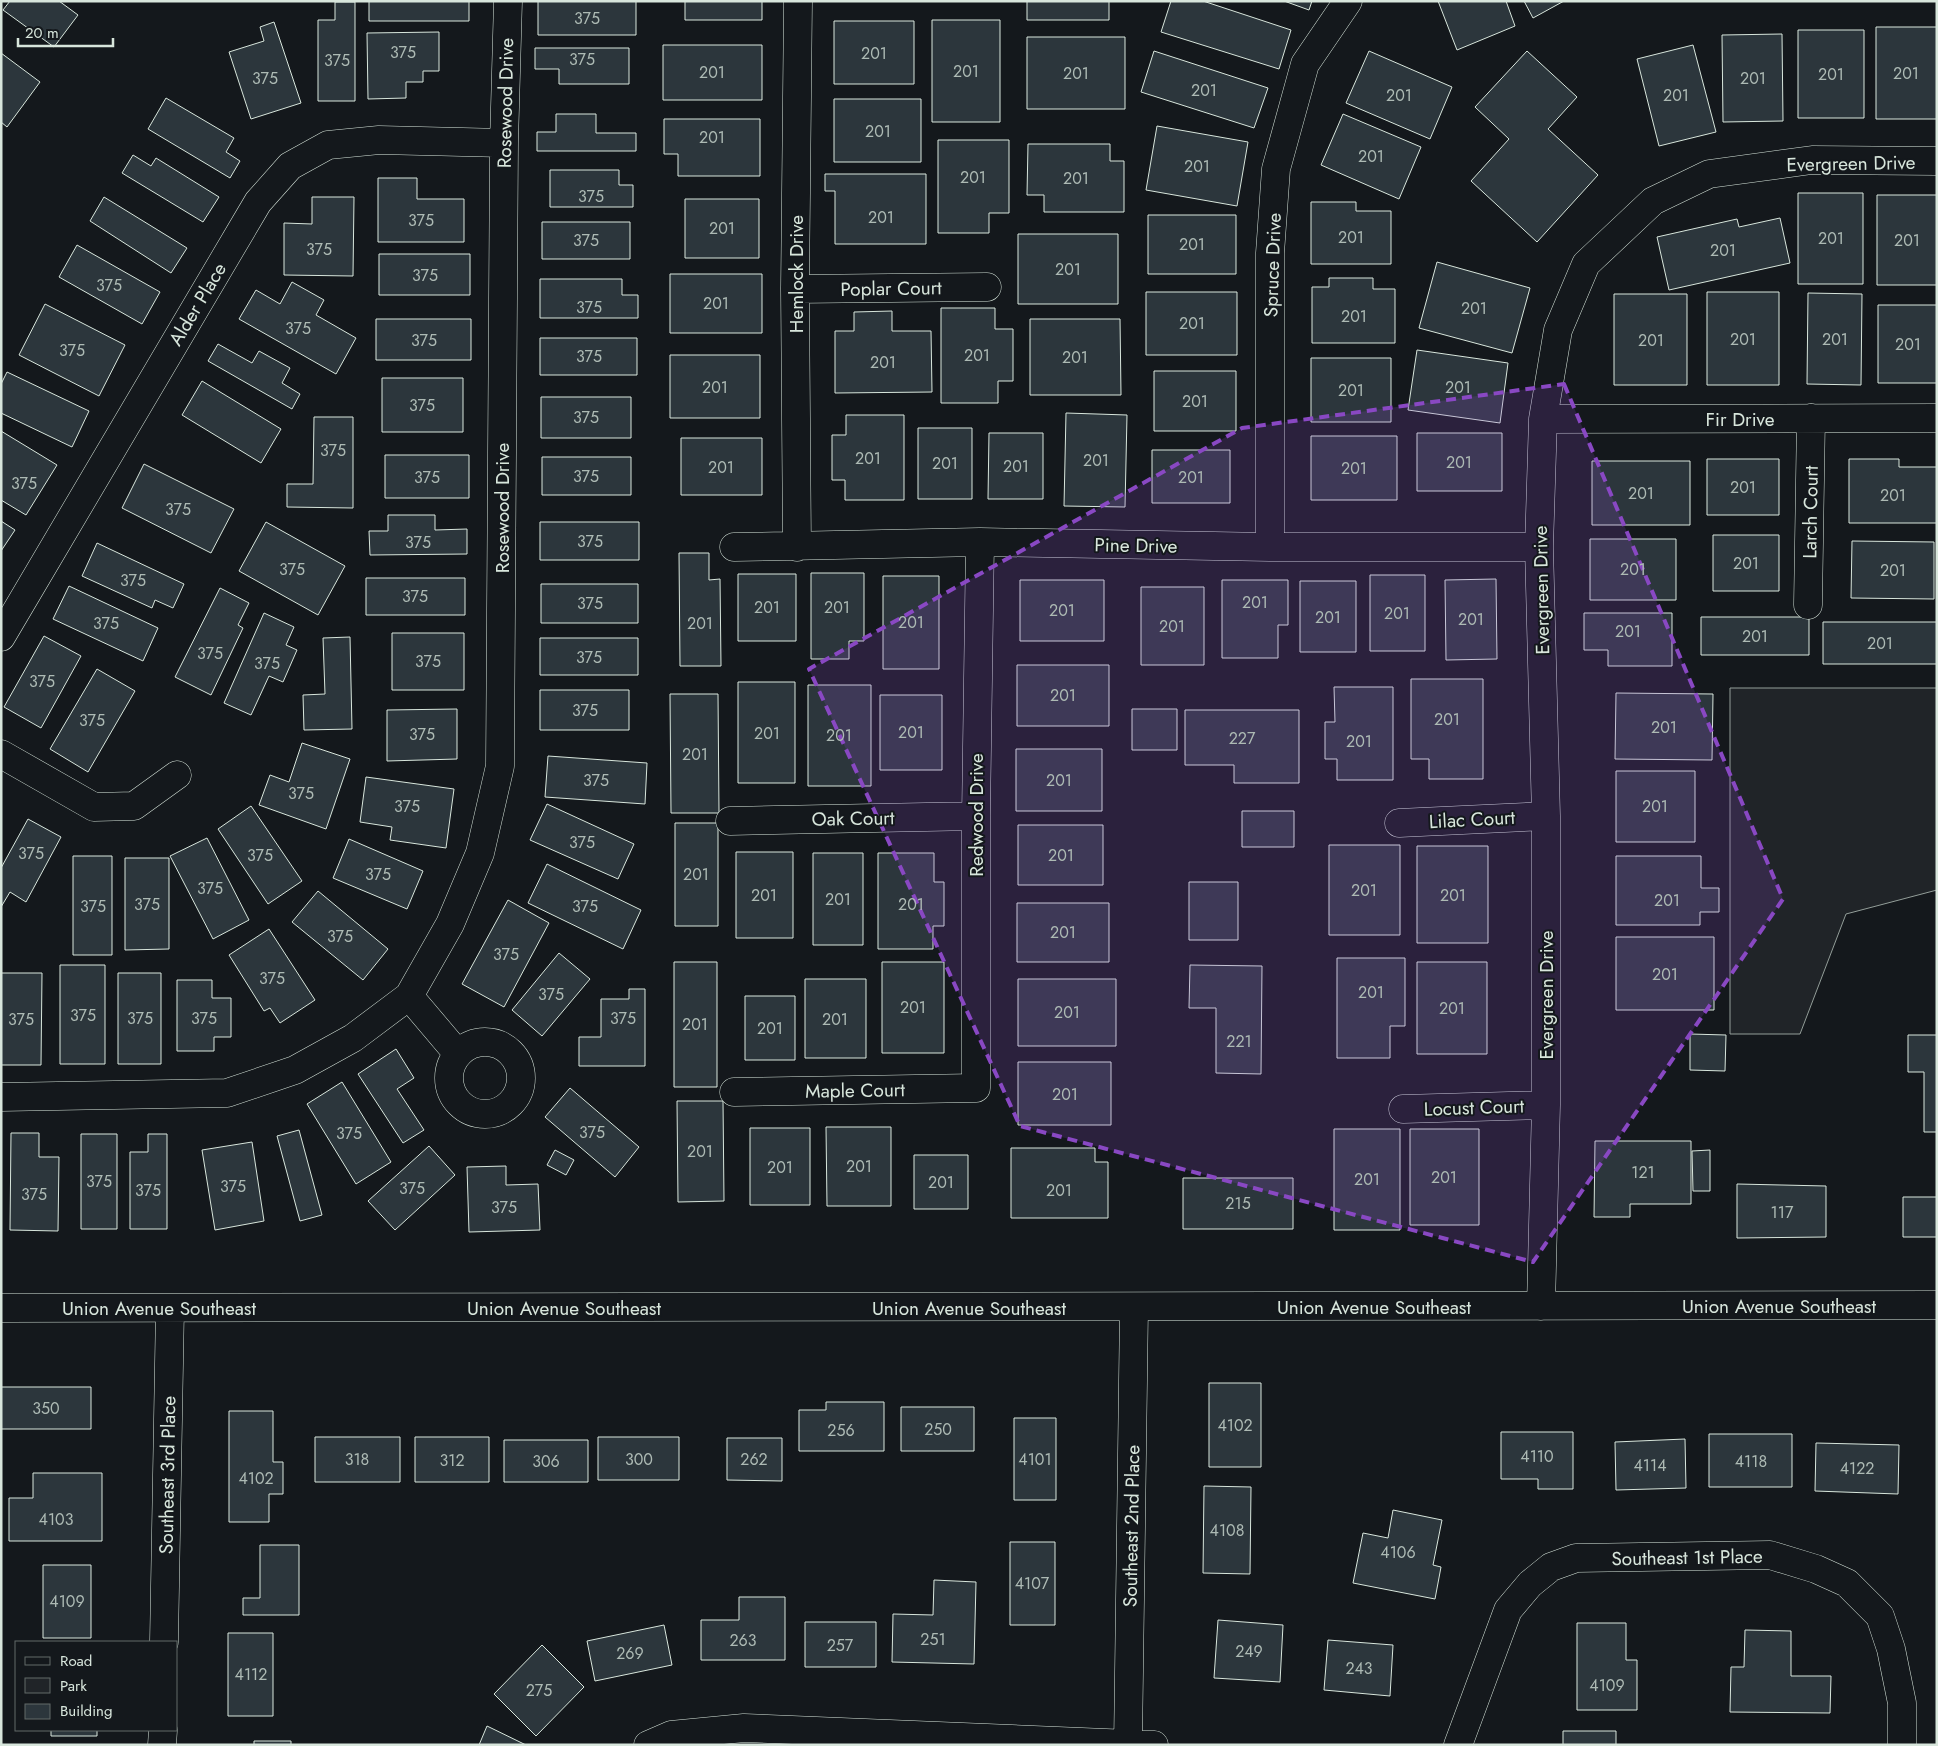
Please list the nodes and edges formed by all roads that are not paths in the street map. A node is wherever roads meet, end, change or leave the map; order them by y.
1 (508, 1) edge
2 (798, 1) edge
3 (1348, 1) edge
4 (504, 143) junction
5 (1937, 161) edge
6 (987, 287) dead end
7 (795, 289) junction
8 (1811, 418) junction
9 (1937, 418) edge
10 (1543, 419) junction
11 (980, 542) junction
12 (734, 547) dead end
13 (797, 547) junction
14 (1270, 547) junction
15 (1539, 547) junction
16 (1808, 605) dead end
17 (1, 637) edge
18 (1, 754) edge
19 (177, 775) dead end
20 (976, 816) junction
21 (1546, 816) junction
22 (730, 820) dead end
23 (1399, 823) dead end
24 (409, 996) junction
25 (458, 1054) dead end
26 (976, 1088) joint
27 (734, 1092) dead end
28 (1, 1097) edge
29 (1546, 1105) junction
30 (1403, 1109) dead end
31 (1541, 1306) junction
32 (1937, 1306) edge
33 (1, 1308) edge
34 (170, 1308) junction
35 (1134, 1308) junction
36 (164, 1641) edge
37 (163, 1731) edge
38 (1137, 1744) edge
39 (162, 1745) edge
40 (648, 1745) edge
41 (1458, 1745) edge
42 (1902, 1745) edge

1 - 4 street, Rosewood Drive
2 - 7 street, Hemlock Drive
3 - 14 street, Spruce Drive
4 - 17 street, Alder Place
4 - 24 street, Rosewood Drive
5 - 10 street, Evergreen Drive
6 - 7 street, Poplar Court
7 - 13 street, Hemlock Drive
8 - 9 street, Fir Drive
8 - 10 street, Fir Drive
8 - 16 street, Larch Court
10 - 15 street, Evergreen Drive
11 - 13 street, Pine Drive
11 - 14 street, Pine Drive
11 - 20 street, Redwood Drive
12 - 13 street, Pine Drive
14 - 15 street, Pine Drive
15 - 21 street, Evergreen Drive
18 - 19 street
20 - 22 street, Oak Court
20 - 26 street, Redwood Drive
21 - 23 street, Lilac Court
21 - 29 street, Evergreen Drive
24 - 25 street
24 - 28 street
26 - 27 street, Maple Court
29 - 30 street, Locust Court
29 - 31 street, Evergreen Drive
31 - 32 street, Union Avenue Southeast
31 - 35 street, Union Avenue Southeast
33 - 34 street, Union Avenue Southeast
34 - 35 street, Union Avenue Southeast
34 - 36 street, Southeast 3rd Place
35 - 38 street, Southeast 2nd Place
37 - 39 street
38 - 40 street
41 - 42 street, Southeast 1st Place

